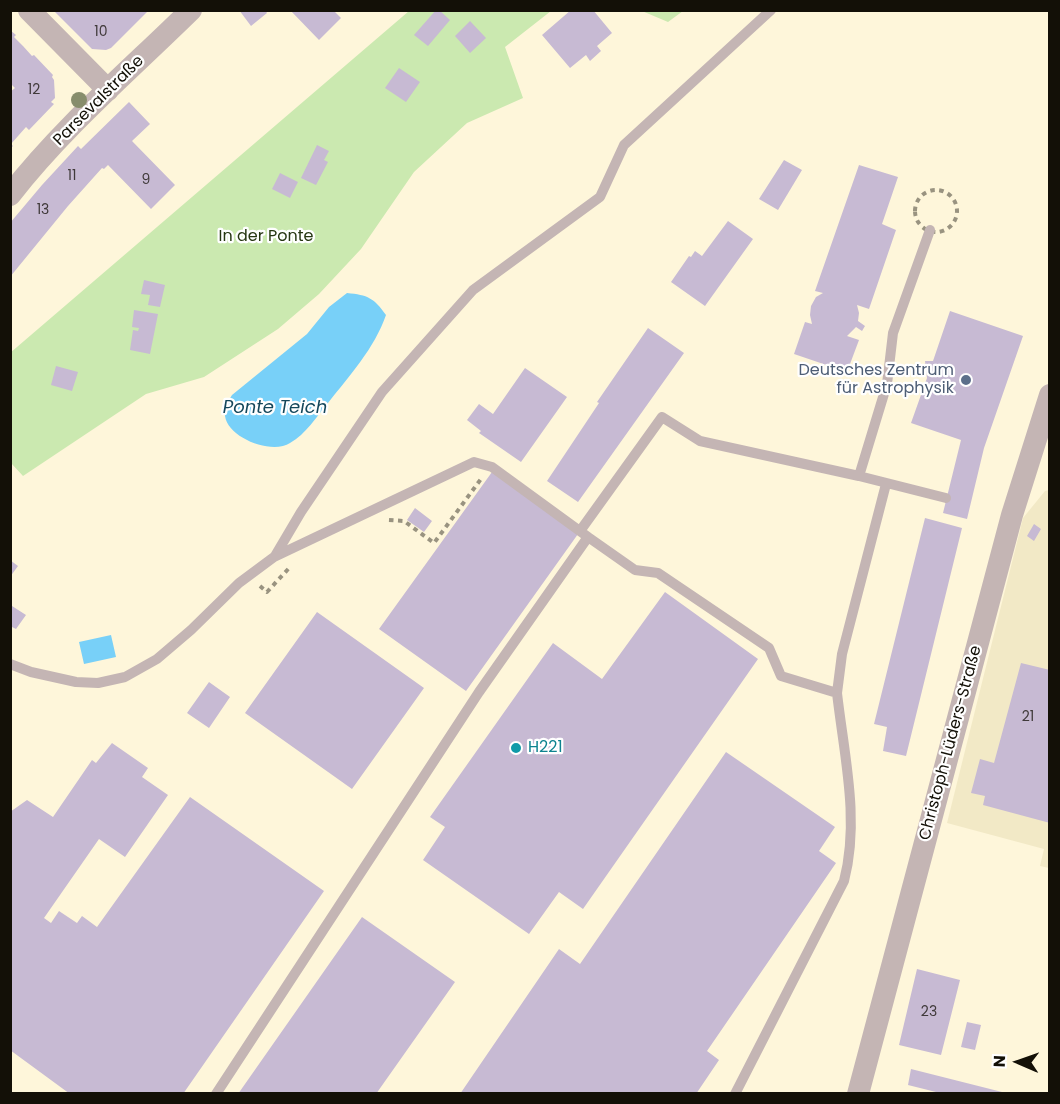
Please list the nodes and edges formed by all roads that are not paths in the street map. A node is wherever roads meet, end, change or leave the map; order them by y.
1 (29, 10) edge
2 (191, 10) edge
3 (771, 10) edge
4 (108, 90) junction
5 (10, 195) edge
6 (930, 230) road end
7 (1050, 395) edge
8 (1041, 451) edge
9 (859, 476) junction
10 (886, 484) junction
11 (946, 498) dead end
12 (584, 534) junction
13 (274, 557) junction
14 (10, 664) edge
15 (837, 693) junction
16 (216, 1094) edge
17 (735, 1094) edge
18 (858, 1094) edge

1 - 4 street
2 - 4 street, Parsevalstraße
3 - 13 lane
4 - 5 street, Parsevalstraße
6 - 9 lane
7 - 8 street, Christoph-Lüders-Straße
8 - 18 street, Christoph-Lüders-Straße
9 - 10 lane
9 - 12 lane
10 - 11 lane
10 - 15 lane
12 - 13 lane
12 - 15 lane
12 - 16 lane
13 - 14 lane
15 - 17 lane

